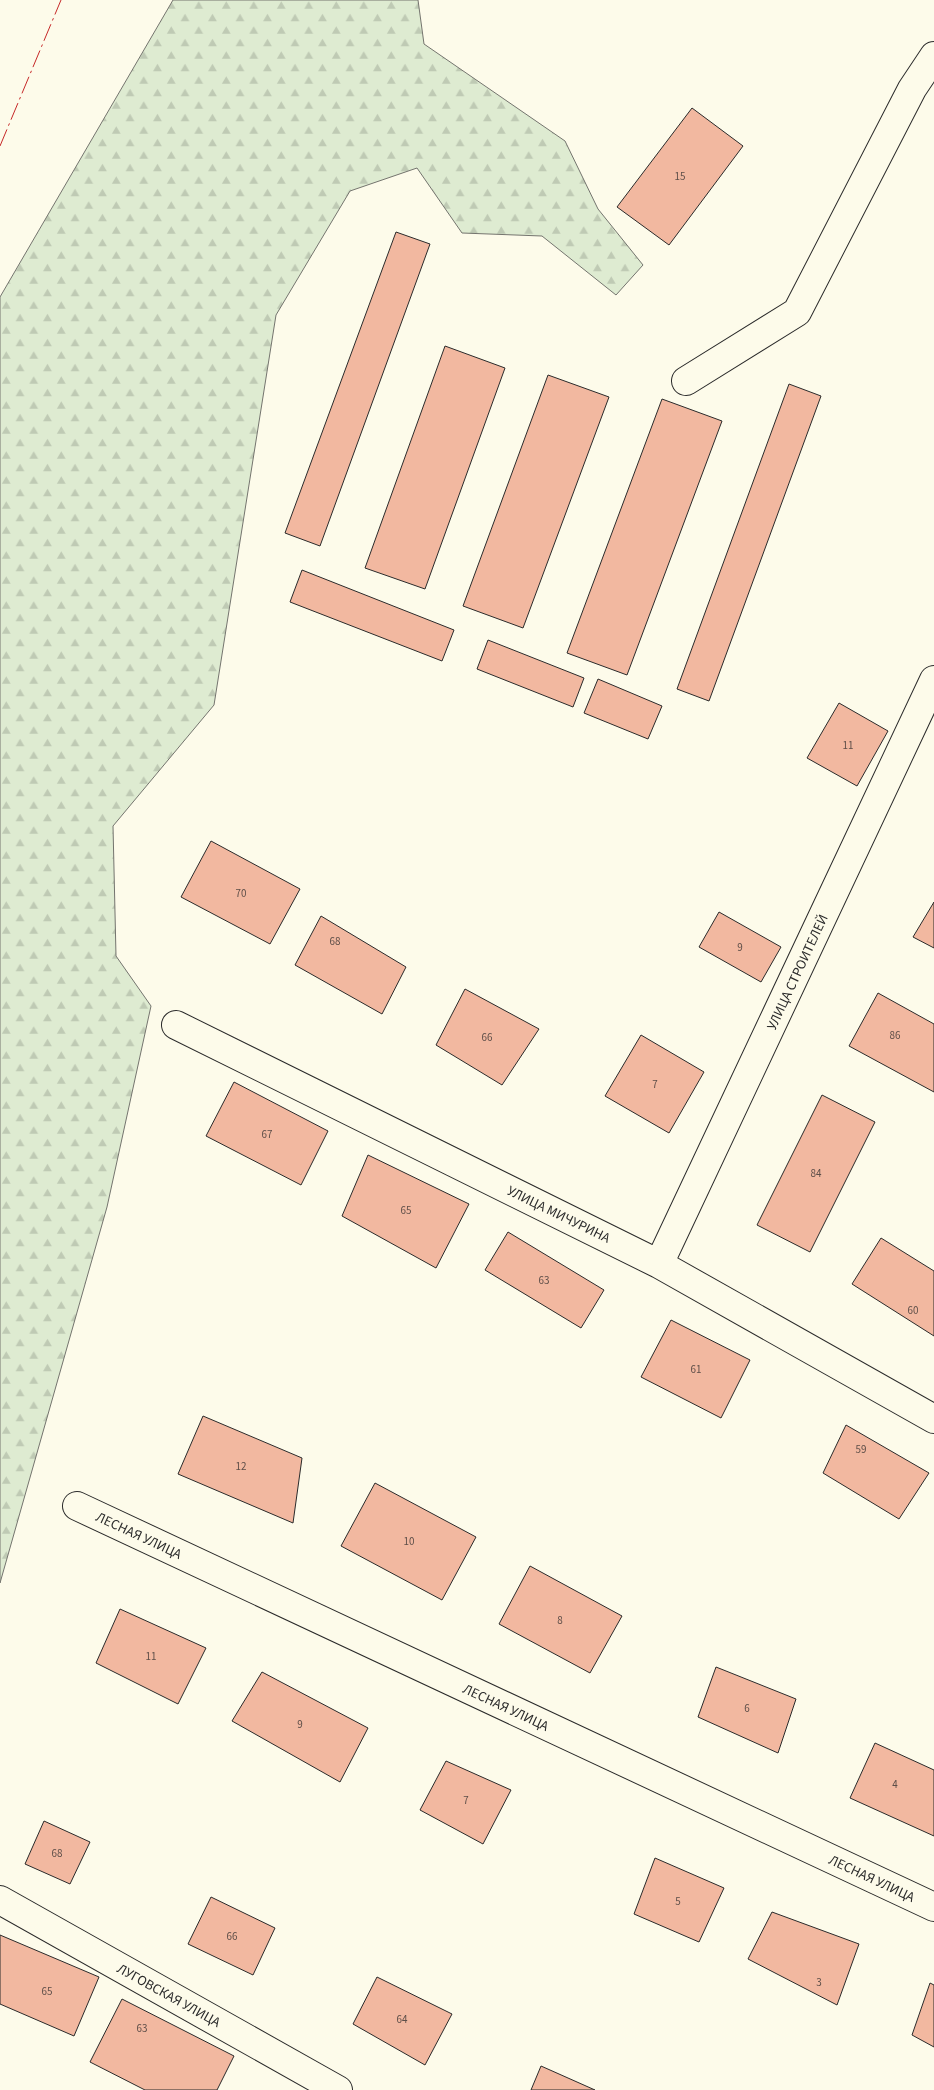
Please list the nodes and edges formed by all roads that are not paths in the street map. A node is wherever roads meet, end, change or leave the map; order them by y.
1 (934, 56) edge
2 (686, 381) dead end
3 (934, 680) edge
4 (176, 1025) dead end
5 (659, 1264) junction
6 (934, 1419) edge
7 (77, 1506) dead end
8 (0, 1900) edge
9 (934, 1907) edge
10 (338, 2090) edge

1 - 2 street
3 - 5 street, УЛИЦА СТРОИТЕЛЕЙ
4 - 5 street, УЛИЦА МИЧУРИНА
5 - 6 street, УЛИЦА МИЧУРИНА
7 - 9 street, ЛЕСНАЯ УЛИЦА
8 - 10 street, ЛУГОВСКАЯ УЛИЦА

